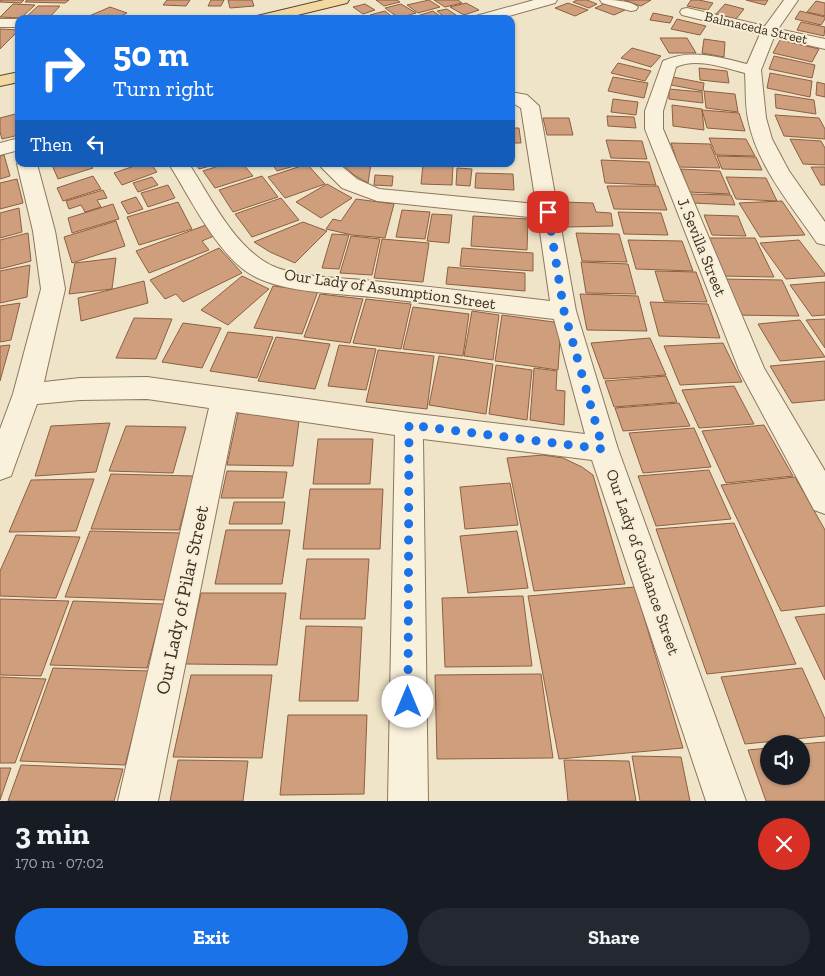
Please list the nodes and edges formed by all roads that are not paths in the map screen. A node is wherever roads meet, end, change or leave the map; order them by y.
1 (342, 0) edge
2 (550, 0) edge
3 (607, 0) edge
4 (791, 0) edge
5 (631, 7) dead end
6 (687, 12) dead end
7 (279, 15) edge
8 (496, 15) edge
9 (0, 23) edge
10 (15, 23) edge
11 (769, 31) junction
12 (825, 44) edge
13 (753, 70) junction
14 (15, 77) edge
15 (0, 81) edge
16 (515, 97) edge
17 (15, 145) edge
18 (0, 149) edge
19 (28, 167) edge
20 (181, 167) edge
21 (331, 167) edge
22 (548, 212) junction
23 (825, 238) edge
24 (564, 311) junction
25 (27, 394) junction
26 (226, 398) junction
27 (409, 425) junction
28 (603, 449) junction
29 (0, 467) edge
30 (825, 500) edge
31 (138, 801) edge
32 (408, 801) edge
33 (726, 801) edge

1 - 7 main road
2 - 8 street
3 - 5 street
4 - 11 street
6 - 11 street, Balmaceda Street
9 - 10 street
11 - 12 street, Balmaceda Street
11 - 13 street
13 - 23 street
13 - 30 street, J. Sevilla Street
14 - 15 main road
16 - 22 street, Our Lady of Guidance Street
17 - 18 street
19 - 25 street
20 - 24 street, Our Lady of Assumption Street
21 - 22 street
22 - 24 street, Our Lady of Guidance Street
24 - 28 street, Our Lady of Guidance Street
25 - 26 street
25 - 29 street
26 - 27 street
26 - 31 street, Our Lady of Pilar Street
27 - 28 street
27 - 32 street
28 - 33 street, Our Lady of Guidance Street

